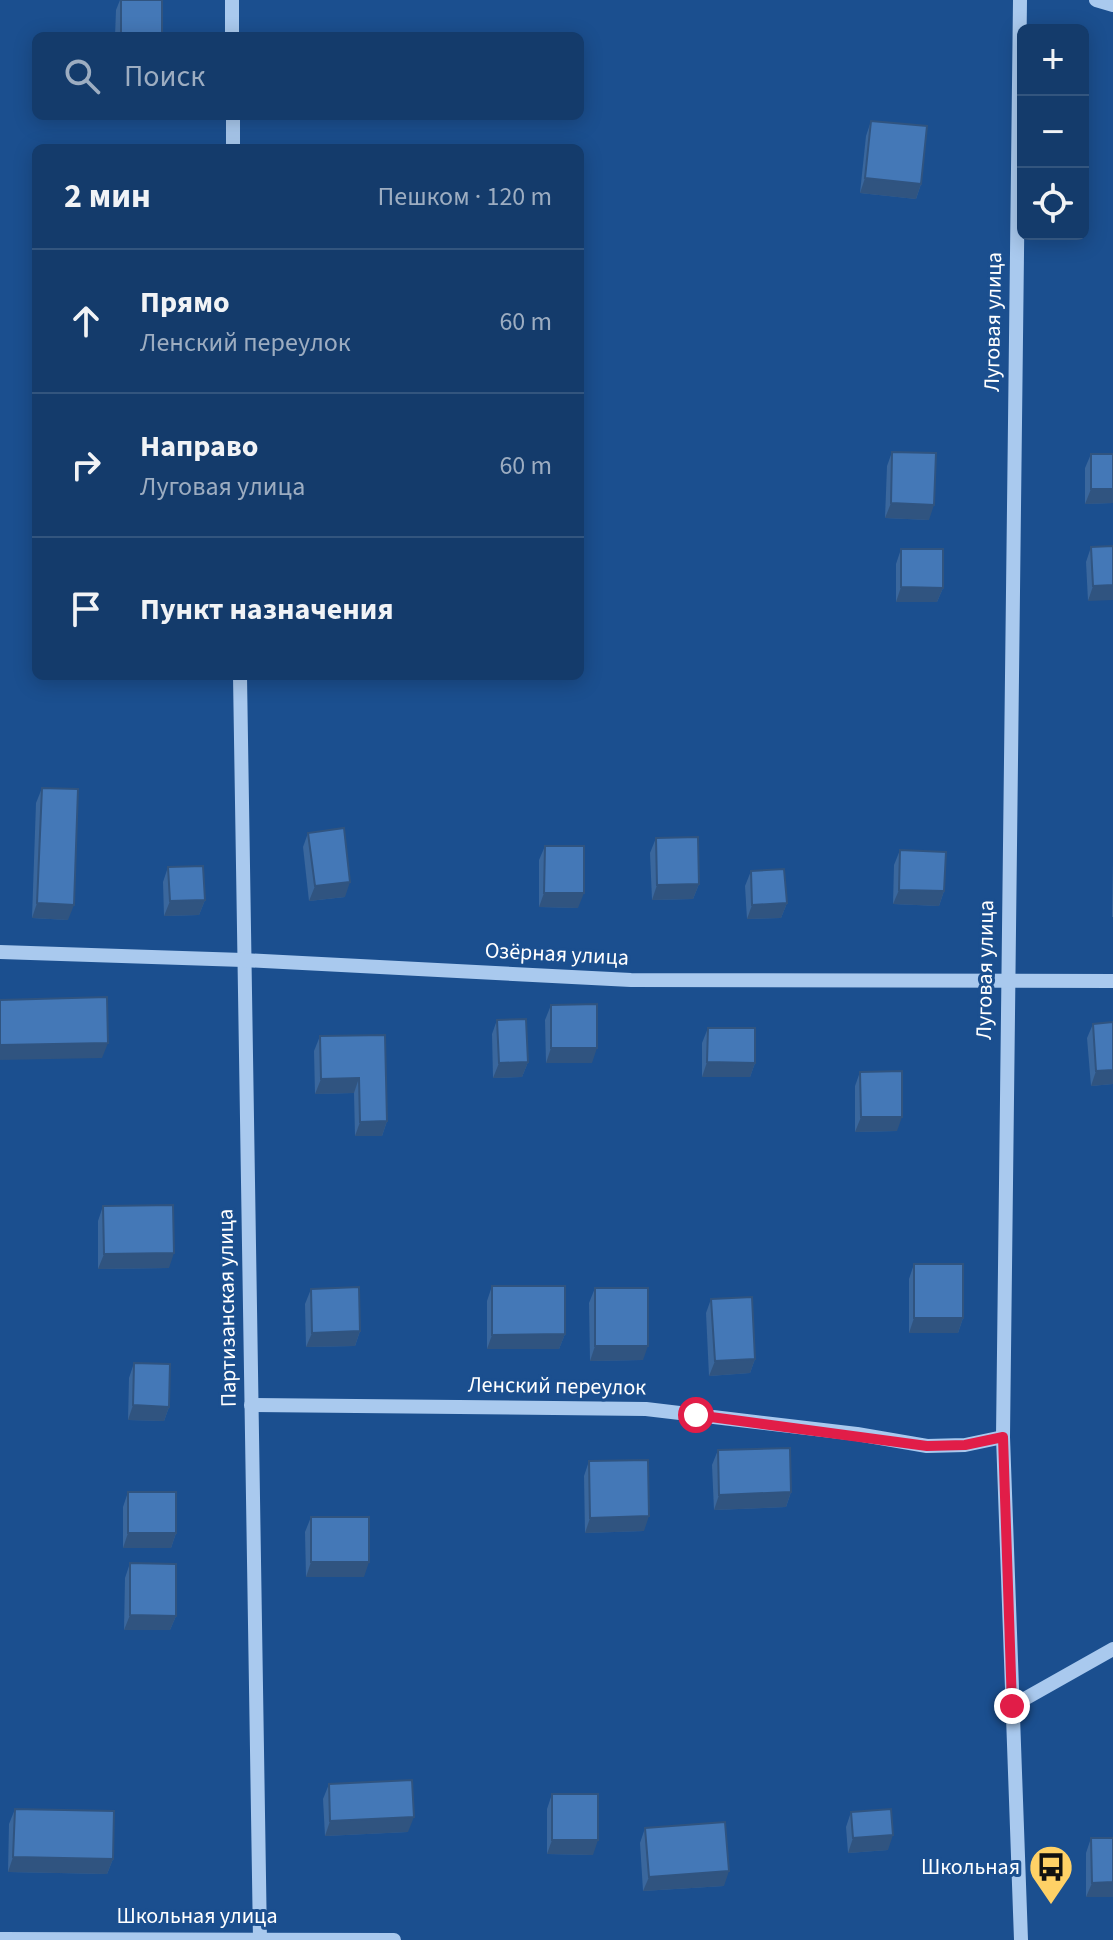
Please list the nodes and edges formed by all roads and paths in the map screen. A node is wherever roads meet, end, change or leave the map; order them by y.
1 (232, 0) edge
2 (1020, 0) edge
3 (1096, 0) edge
4 (1113, 5) edge
5 (232, 32) edge
6 (233, 120) edge
7 (233, 144) edge
8 (240, 680) edge
9 (0, 952) edge
10 (243, 960) junction
11 (1006, 981) junction
12 (1113, 981) edge
13 (251, 1405) junction
14 (1003, 1437) junction
15 (1113, 1649) edge
16 (1012, 1706) junction
17 (260, 1938) edge
18 (0, 1939) edge
19 (394, 1940) edge
20 (1021, 1940) edge

1 - 5 street
2 - 11 street, Луговая улица
3 - 4 street
6 - 7 street
8 - 10 street, Партизанская улица
9 - 10 street, Озёрная улица
10 - 11 street, Озёрная улица
10 - 13 street, Партизанская улица
11 - 12 street, Озёрная улица
11 - 14 street, Луговая улица
13 - 14 street, Ленский переулок
13 - 17 street, Партизанская улица
14 - 16 street, Луговая улица
15 - 16 street
16 - 20 street, Луговая улица
17 - 18 street, Школьная улица
17 - 19 street, Школьная улица

